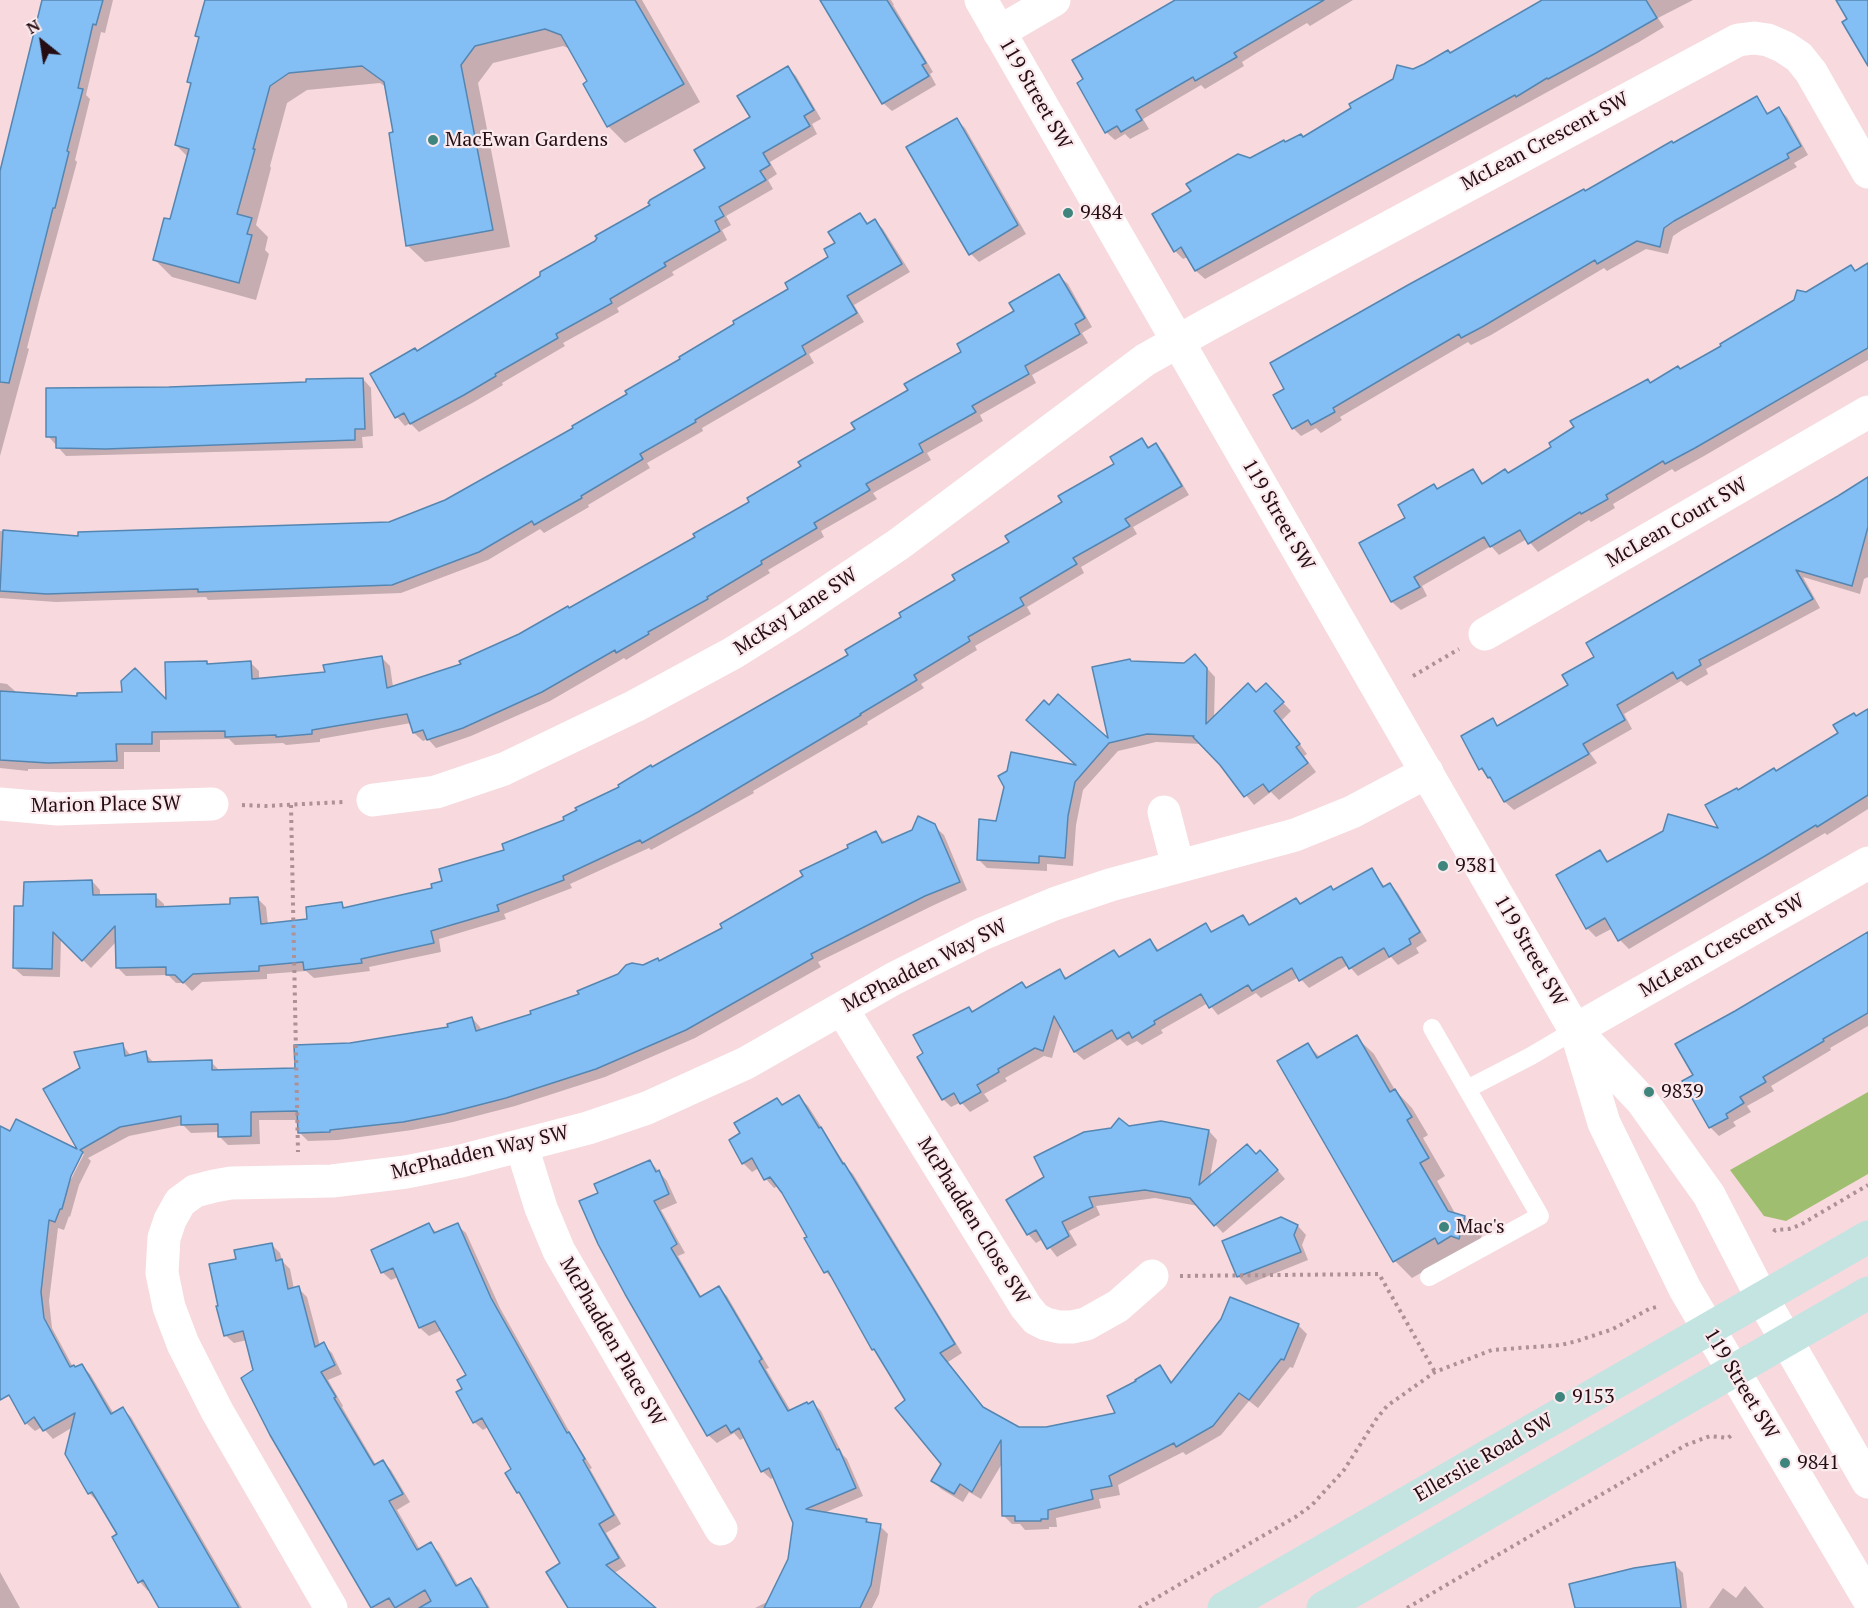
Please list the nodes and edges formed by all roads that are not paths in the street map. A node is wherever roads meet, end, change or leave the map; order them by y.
1 (981, 0) edge
2 (1054, 0) edge
3 (999, 32) junction
4 (1868, 172) edge
5 (1177, 342) junction
6 (1868, 412) edge
7 (1485, 634) road end
8 (1427, 772) junction
9 (373, 800) road end
10 (0, 804) edge
11 (212, 804) road end
12 (1164, 812) dead end
13 (1868, 863) edge
14 (1178, 866) junction
15 (842, 1009) junction
16 (1432, 1028) dead end
17 (1575, 1030) junction
18 (1467, 1089) junction
19 (522, 1147) junction
20 (1868, 1237) edge
21 (1152, 1276) road end
22 (1430, 1278) dead end
23 (1868, 1293) edge
24 (1762, 1298) junction
25 (1708, 1329) junction
26 (1786, 1341) junction
27 (1733, 1371) junction
28 (1868, 1482) edge
29 (721, 1529) dead end
30 (1868, 1598) edge
31 (332, 1608) edge
32 (1224, 1608) edge
33 (1323, 1608) edge

1 - 3 street, 119 Street SW
2 - 3 street
3 - 5 street, 119 Street SW
4 - 5 street, McLean Crescent SW
5 - 8 street, 119 Street SW
5 - 9 street, McKay Lane SW
6 - 7 street, McLean Court SW
8 - 14 street, McPhadden Way SW
8 - 17 street, 119 Street SW
10 - 11 street, Marion Place SW
12 - 14 street
13 - 17 street, McLean Crescent SW
14 - 15 street, McPhadden Way SW
15 - 19 street, McPhadden Way SW
15 - 21 street, McPhadden Close SW
16 - 18 lane
17 - 18 lane
17 - 24 street, 119 Street SW
17 - 25 street, 119 Street SW
18 - 22 lane
19 - 29 street, McPhadden Place SW
19 - 31 street, McPhadden Way SW
20 - 24 main road, Ellerslie Road SW
23 - 26 main road
24 - 25 main road, Ellerslie Road SW
24 - 26 street, 119 Street SW
25 - 27 street, 119 Street SW
25 - 32 main road, Ellerslie Road SW
26 - 27 main road
26 - 28 street, 119 Street SW
27 - 30 street, 119 Street SW
27 - 33 main road

